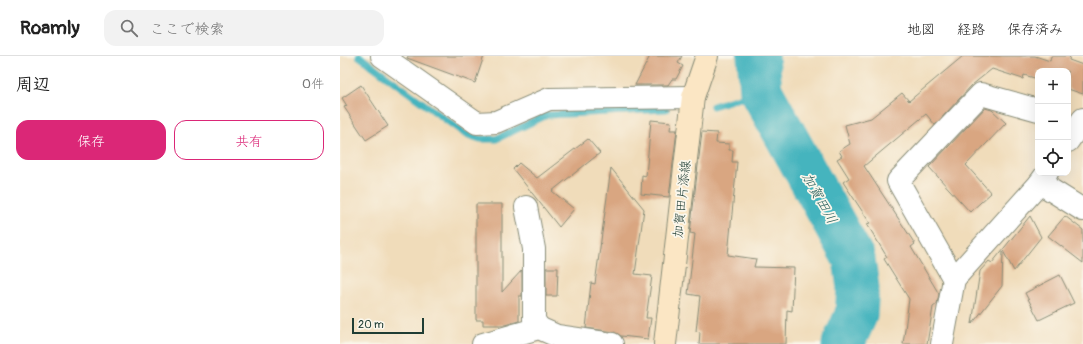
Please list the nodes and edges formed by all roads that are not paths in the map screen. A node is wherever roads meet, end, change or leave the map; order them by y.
1 (382, 56) edge
2 (707, 56) edge
3 (693, 97) junction
4 (1035, 109) edge
5 (1077, 120) edge
6 (1068, 140) edge
7 (1044, 178) edge
8 (526, 207) dead end
9 (1083, 210) edge
10 (954, 279) junction
11 (540, 328) junction
12 (483, 344) edge
13 (612, 344) edge
14 (665, 344) edge
15 (942, 344) edge

1 - 3 street
2 - 3 main road, 加賀田片添線
3 - 14 main road, 加賀田片添線
4 - 10 street
5 - 6 street
7 - 9 street
7 - 10 street
8 - 11 street
10 - 15 street
11 - 12 street
11 - 13 street

